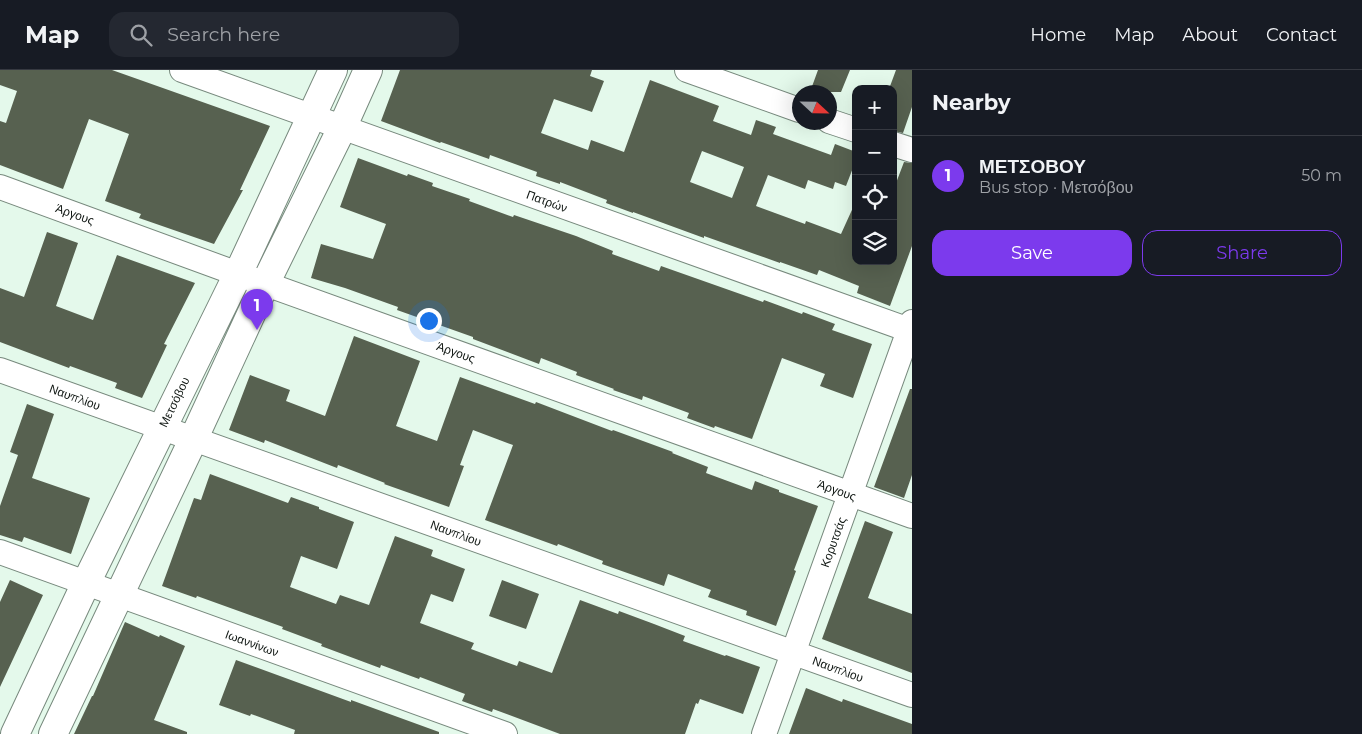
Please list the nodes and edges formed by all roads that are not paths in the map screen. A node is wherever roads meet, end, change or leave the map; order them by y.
1 (182, 70) edge
2 (333, 70) edge
3 (368, 70) edge
4 (687, 70) edge
5 (792, 107) edge
6 (310, 116) junction
7 (837, 123) edge
8 (342, 128) junction
9 (852, 129) edge
10 (897, 145) edge
11 (912, 150) edge
12 (0, 187) edge
13 (238, 274) junction
14 (265, 284) junction
15 (911, 328) edge
16 (0, 370) edge
17 (162, 428) junction
18 (193, 440) junction
19 (850, 494) junction
20 (912, 516) edge
21 (0, 552) edge
22 (86, 583) junction
23 (119, 596) junction
24 (794, 653) junction
25 (912, 695) edge
26 (15, 734) edge
27 (53, 734) edge
28 (505, 734) edge
29 (764, 734) edge

1 - 6 street, Πατρών
2 - 6 street, Μετσόβου
3 - 8 street
4 - 5 street
6 - 8 street, Πατρών
6 - 13 street, Μετσόβου
7 - 9 street
8 - 14 street
8 - 15 street, Πατρών
10 - 11 street
12 - 13 street, Άργους
13 - 14 street, Άργους
13 - 17 street, Μετσόβου
14 - 18 street
14 - 19 street, Άργους
15 - 19 street, Κορυτσάς
16 - 17 street, Ναυπλίου
17 - 18 street, Ναυπλίου
17 - 22 street, Μετσόβου
18 - 23 street
18 - 24 street, Ναυπλίου
19 - 20 street, Άργους
19 - 24 street, Κορυτσάς
21 - 22 street, Ιωαννίνων
22 - 23 street, Ιωαννίνων
22 - 26 street, Μετσόβου
23 - 27 street
23 - 28 street, Ιωαννίνων
24 - 25 street, Ναυπλίου
24 - 29 street, Κορυτσάς

